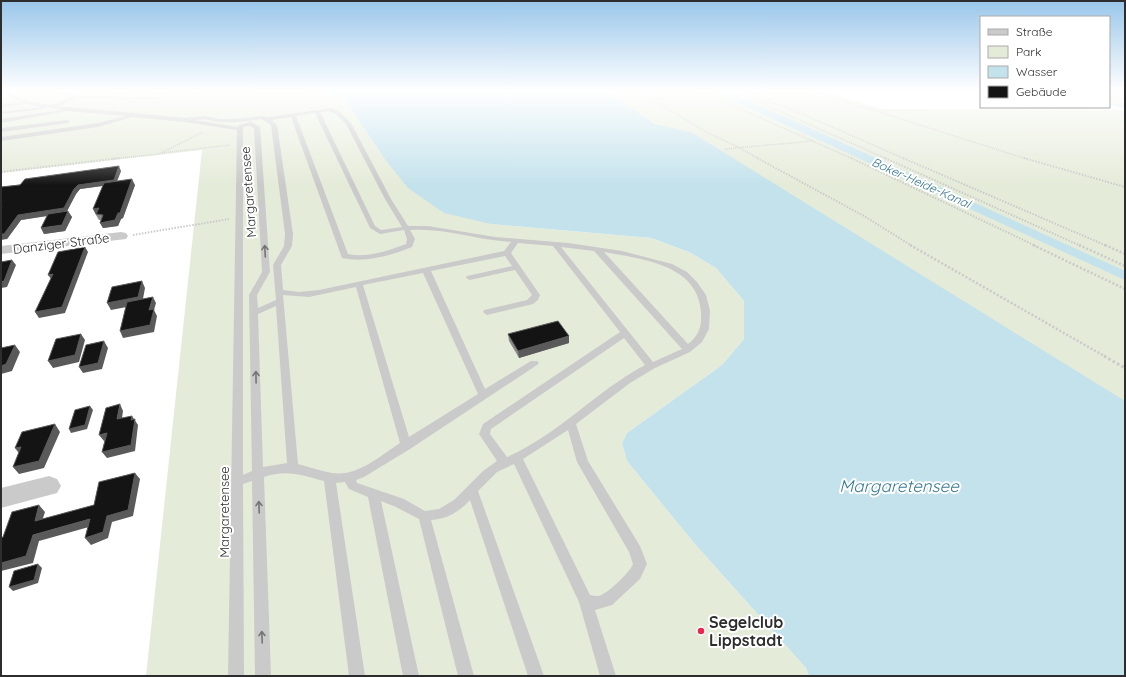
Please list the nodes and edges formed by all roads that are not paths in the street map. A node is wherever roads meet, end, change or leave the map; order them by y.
1 (12, 123) edge
2 (62, 123) edge
3 (108, 123) edge
4 (204, 123) edge
5 (256, 123) edge
6 (272, 123) edge
7 (296, 123) edge
8 (322, 123) edge
9 (346, 123) edge
10 (251, 124) junction
11 (240, 129) junction
12 (1, 130) edge
13 (1, 138) edge
14 (406, 228) junction
15 (121, 236) road end
16 (516, 240) junction
17 (554, 244) junction
18 (597, 249) junction
19 (1, 250) edge
20 (507, 253) junction
21 (277, 265) junction
22 (517, 267) junction
23 (426, 270) junction
24 (266, 272) junction
25 (470, 278) dead end
26 (359, 284) junction
27 (280, 296) junction
28 (487, 312) dead end
29 (254, 313) junction
30 (625, 333) junction
31 (687, 349) junction
32 (534, 362) dead end
33 (651, 366) junction
34 (483, 395) junction
35 (571, 423) junction
36 (406, 446) junction
37 (511, 460) junction
38 (293, 468) junction
39 (258, 474) junction
40 (349, 478) junction
41 (330, 479) junction
42 (237, 482) junction
43 (49, 486) dead end
44 (472, 490) junction
45 (373, 494) junction
46 (1, 498) edge
47 (424, 516) junction
48 (586, 601) junction
49 (236, 676) edge
50 (264, 676) edge
51 (357, 676) edge
52 (411, 676) edge
53 (466, 676) edge
54 (536, 676) edge
55 (608, 676) edge

1 - 12 lane
2 - 12 lane
3 - 13 lane
4 - 11 lane
5 - 10 lane
6 - 21 lane
7 - 14 lane
8 - 14 lane
9 - 14 lane
10 - 11 lane, Margaretensee
24 -> 10 lane, Margaretensee
11 - 42 lane, Margaretensee
14 - 16 lane
15 - 19 street, Danziger Straße
16 - 17 lane
16 - 20 lane
17 - 18 lane
17 - 30 lane
18 - 31 lane
18 - 31 lane
20 - 22 lane
20 - 23 lane
21 - 24 lane
21 - 27 lane
22 - 25 lane
22 - 28 lane
23 - 26 lane
23 - 34 lane
24 - 29 lane
26 - 27 lane
26 - 36 lane
27 - 29 lane
27 - 38 lane
39 -> 29 lane
30 - 33 lane
30 - 37 lane
31 - 33 lane
32 - 34 lane
33 - 35 lane
34 - 36 lane
35 - 37 lane
35 - 48 lane
36 - 40 lane
37 - 44 lane
37 - 48 lane
38 - 39 lane
38 - 41 lane
39 - 42 lane
50 -> 39 lane
40 - 41 lane
40 - 45 lane
41 - 51 lane
42 - 49 lane, Margaretensee
43 - 46 street
44 - 47 lane
44 - 54 lane
45 - 47 lane
45 - 52 lane
47 - 53 lane
48 - 55 lane

